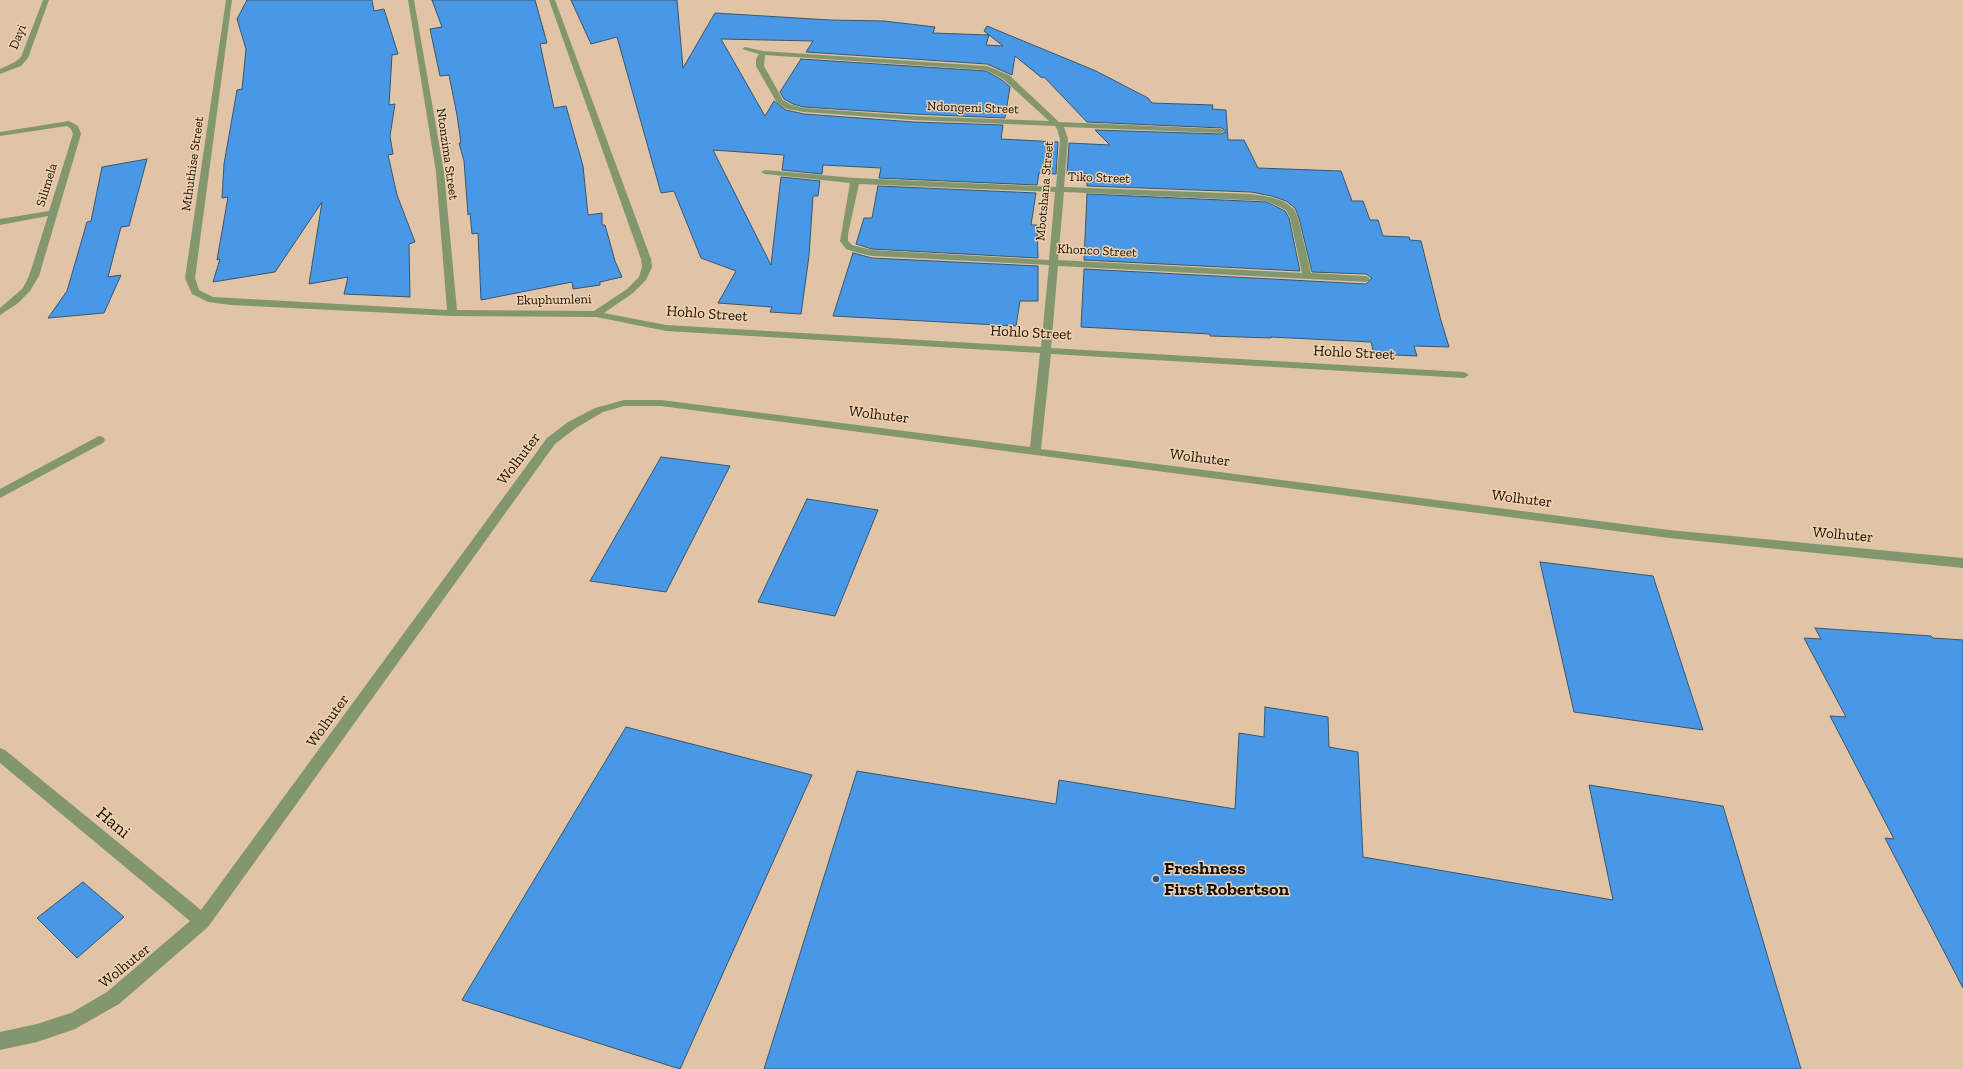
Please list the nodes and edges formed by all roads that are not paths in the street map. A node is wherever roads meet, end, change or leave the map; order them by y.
1 (46, 0) edge
2 (229, 0) edge
3 (411, 0) edge
4 (552, 0) edge
5 (745, 49) dead end
6 (763, 53) junction
7 (0, 72) edge
8 (1056, 124) junction
9 (1221, 131) dead end
10 (0, 134) edge
11 (765, 172) dead end
12 (855, 180) junction
13 (1059, 189) junction
14 (52, 213) junction
15 (0, 222) edge
16 (1052, 262) junction
17 (1307, 275) junction
18 (1366, 279) dead end
19 (231, 302) joint
20 (0, 312) edge
21 (452, 313) junction
22 (596, 314) junction
23 (1046, 349) junction
24 (1464, 375) dead end
25 (99, 440) dead end
26 (1034, 450) junction
27 (0, 494) edge
28 (1963, 563) edge
29 (0, 754) edge
30 (202, 922) junction
31 (0, 1041) edge

1 - 7 street, Dayi
2 - 19 street, Mthuthise Street
3 - 21 street, Ntonzima Street
4 - 22 street, Ekuphumleni
5 - 6 street, Mbotshana Street
6 - 8 street, Mbotshana Street
6 - 8 street, Ndongeni Street
8 - 9 street, Ndongeni Street
8 - 13 street, Mbotshana Street
10 - 14 street, Silimela
11 - 12 street, Tiko Street
12 - 13 street, Tiko Street
12 - 16 street, Khonco Street
13 - 16 street, Mbotshana Street
13 - 17 street, Tiko Street
14 - 15 street
14 - 20 street, Silimela
16 - 17 street, Khonco Street
16 - 23 street, Mbotshana Street
17 - 18 street, Khonco Street
19 - 21 street, Ekuphumleni
21 - 22 street, Ekuphumleni
22 - 23 street, Hohlo Street
23 - 24 street, Hohlo Street
23 - 26 street, Mbotshana Street
25 - 27 street
26 - 28 street, Wolhuter
26 - 30 street, Wolhuter
29 - 30 street, Hani
30 - 31 street, Wolhuter

